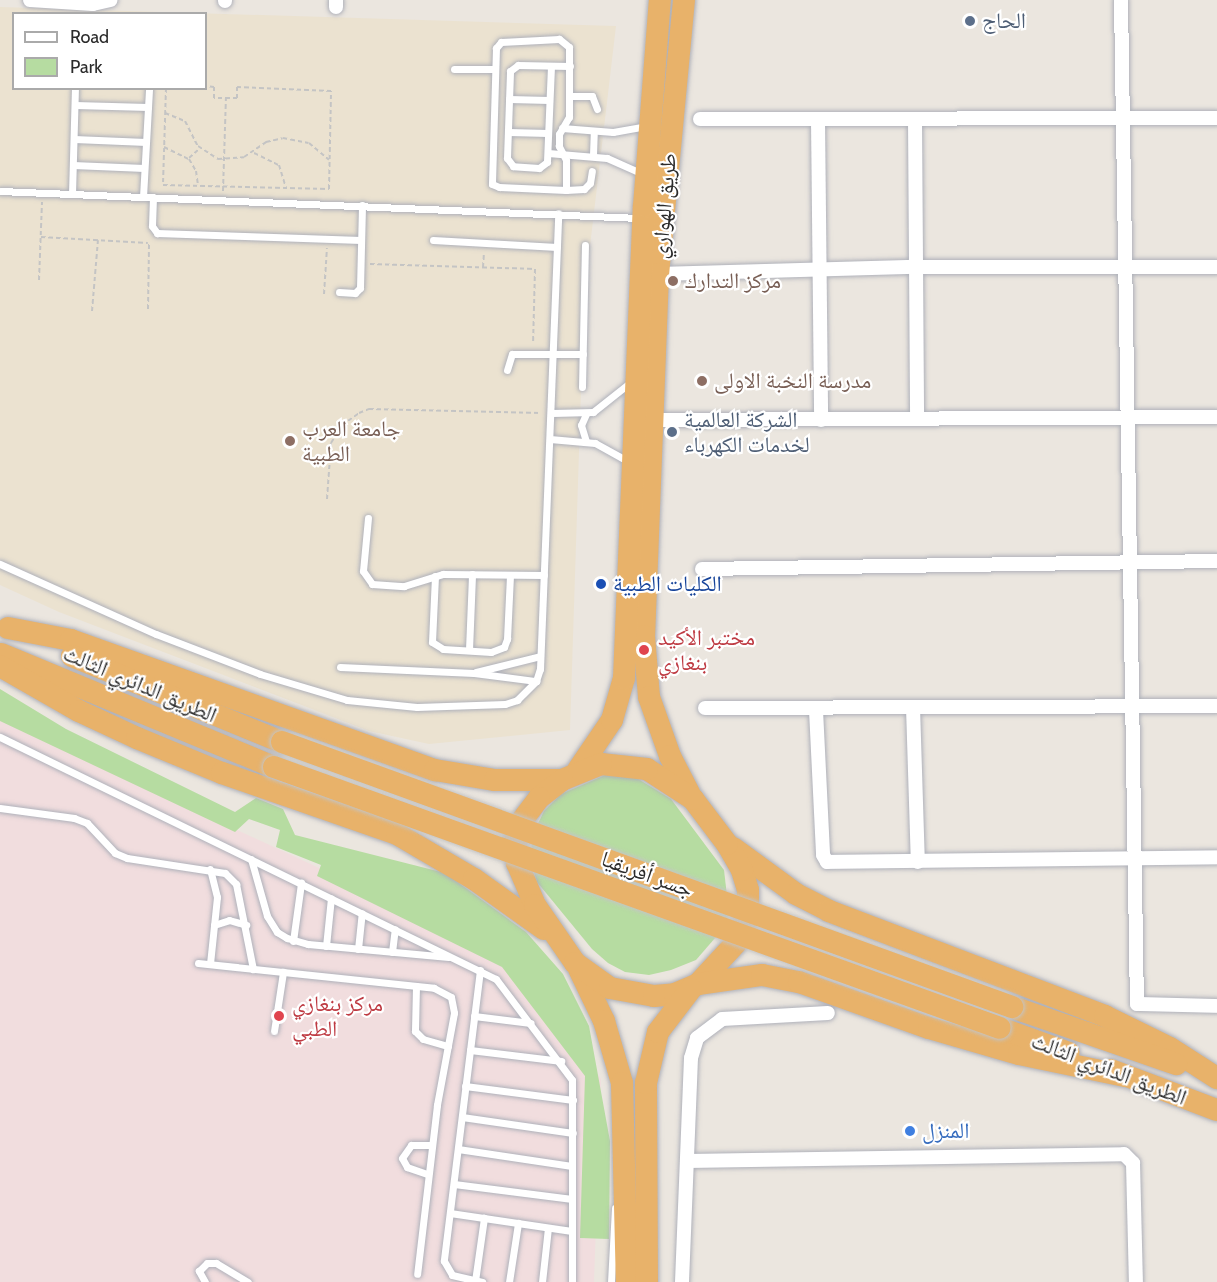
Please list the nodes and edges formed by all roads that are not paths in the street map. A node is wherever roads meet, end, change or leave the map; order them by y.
1 (30, 0) edge
2 (111, 0) edge
3 (660, 0) edge
4 (684, 0) edge
5 (1121, 0) edge
6 (551, 66) junction
7 (570, 66) junction
8 (454, 69) dead end
9 (495, 69) junction
10 (75, 90) edge
11 (149, 90) edge
12 (570, 96) junction
13 (509, 99) junction
14 (549, 100) junction
15 (75, 105) junction
16 (148, 107) junction
17 (597, 109) dead end
18 (818, 118) junction
19 (1217, 118) edge
20 (700, 119) dead end
21 (915, 119) junction
22 (1123, 119) junction
23 (649, 125) junction
24 (562, 128) junction
25 (594, 131) junction
26 (508, 132) junction
27 (548, 133) junction
28 (74, 139) junction
29 (146, 142) junction
30 (548, 153) junction
31 (562, 154) junction
32 (593, 155) junction
33 (73, 165) junction
34 (144, 168) junction
35 (592, 171) dead end
36 (646, 175) junction
37 (566, 190) junction
38 (0, 191) edge
39 (72, 194) junction
40 (143, 197) junction
41 (153, 197) junction
42 (362, 205) junction
43 (558, 213) junction
44 (644, 218) junction
45 (361, 240) junction
46 (433, 240) dead end
47 (585, 245) dead end
48 (557, 247) junction
49 (916, 267) junction
50 (1217, 267) edge
51 (1125, 268) junction
52 (819, 269) junction
53 (658, 274) junction
54 (339, 292) dead end
55 (554, 354) junction
56 (583, 354) junction
57 (507, 370) dead end
58 (636, 378) junction
59 (582, 387) dead end
60 (552, 413) junction
61 (585, 414) junction
62 (1217, 417) edge
63 (917, 419) junction
64 (653, 420) junction
65 (820, 420) junction
66 (1128, 420) junction
67 (550, 440) junction
68 (586, 441) junction
69 (631, 464) junction
70 (368, 518) dead end
71 (1130, 560) junction
72 (1217, 561) edge
73 (0, 564) edge
74 (702, 570) dead end
75 (472, 574) junction
76 (510, 575) junction
77 (544, 575) junction
78 (435, 576) junction
79 (4, 626) edge
80 (469, 650) junction
81 (0, 653) edge
82 (540, 656) junction
83 (0, 666) edge
84 (340, 667) dead end
85 (474, 673) junction
86 (536, 681) junction
87 (1217, 706) edge
88 (913, 707) junction
89 (1133, 707) junction
90 (705, 708) dead end
91 (816, 710) junction
92 (0, 737) edge
93 (282, 742) joint
94 (273, 767) joint
95 (570, 775) junction
96 (693, 799) junction
97 (0, 808) edge
98 (727, 844) junction
99 (1217, 857) edge
100 (1135, 858) junction
101 (251, 859) junction
102 (918, 862) junction
103 (210, 869) junction
104 (300, 883) junction
105 (331, 898) junction
106 (362, 914) junction
107 (246, 925) junction
108 (214, 926) junction
109 (395, 929) junction
110 (558, 939) junction
111 (293, 941) junction
112 (326, 946) junction
113 (357, 949) junction
114 (392, 952) junction
115 (453, 957) junction
116 (198, 963) dead end
117 (575, 963) junction
118 (210, 964) junction
119 (253, 969) junction
120 (480, 970) junction
121 (283, 972) junction
122 (416, 986) junction
123 (694, 987) junction
124 (1217, 1006) edge
125 (1012, 1007) joint
126 (828, 1013) dead end
127 (474, 1016) junction
128 (531, 1023) junction
129 (1000, 1028) joint
130 (274, 1030) dead end
131 (448, 1046) junction
132 (470, 1050) junction
133 (561, 1061) junction
134 (1125, 1076) junction
135 (1217, 1078) edge
136 (465, 1086) junction
137 (573, 1100) junction
138 (1217, 1110) edge
139 (462, 1117) junction
140 (573, 1133) junction
141 (432, 1145) junction
142 (458, 1149) junction
143 (687, 1161) junction
144 (573, 1166) junction
145 (626, 1168) junction
146 (427, 1174) junction
147 (454, 1184) junction
148 (572, 1199) junction
149 (450, 1214) junction
150 (484, 1218) junction
151 (518, 1223) junction
152 (548, 1228) junction
153 (572, 1231) junction
154 (417, 1274) dead end
155 (205, 1282) edge
156 (248, 1282) edge
157 (479, 1282) edge
158 (509, 1282) edge
159 (542, 1282) edge
160 (572, 1282) edge
161 (611, 1282) edge
162 (627, 1282) edge
163 (647, 1282) edge
164 (682, 1282) edge
165 (1136, 1282) edge

1 - 2 street
3 - 23 highway, طريق الهواري
4 - 53 highway, طريق الهواري
5 - 22 street
6 - 7 lane
6 - 13 lane
6 - 14 lane
7 - 9 lane
7 - 12 lane
8 - 9 lane
9 - 37 lane
10 - 15 lane
11 - 16 lane
12 - 17 lane
12 - 24 lane
13 - 14 lane
13 - 26 lane
14 - 27 lane
15 - 16 lane
15 - 28 lane
16 - 29 lane
18 - 20 street
18 - 21 street
18 - 52 street
19 - 22 street
21 - 22 street
21 - 49 street
22 - 51 street
23 - 25 lane
23 - 36 highway, طريق الهواري
24 - 25 lane
24 - 31 lane
25 - 32 lane
26 - 27 lane
26 - 30 lane
27 - 30 lane
28 - 29 lane
28 - 33 lane
29 - 34 lane
30 - 31 lane
31 - 32 lane
31 - 37 lane
32 - 36 lane
33 - 34 lane
33 - 39 lane
34 - 40 lane
35 - 37 lane
36 - 44 highway, طريق الهواري
38 - 39 lane
39 - 40 lane
40 - 41 lane
41 - 42 lane
41 - 45 lane
42 - 43 lane
42 - 45 lane
43 - 44 lane
43 - 48 lane
44 - 58 highway, طريق الهواري
45 - 54 lane
46 - 48 lane
47 - 56 lane
48 - 55 lane
49 - 51 street
49 - 52 street
49 - 63 street
50 - 51 street
51 - 66 street
52 - 53 street
52 - 65 street
53 - 64 highway, طريق الهواري
55 - 56 lane
55 - 57 lane
55 - 60 lane
56 - 59 lane
58 - 61 lane
58 - 69 highway, طريق الهواري
60 - 61 lane
60 - 67 lane
61 - 68 lane
62 - 66 street
63 - 65 street
63 - 66 street
64 - 65 street
64 - 96 highway, طريق الهواري
66 - 71 street
67 - 68 lane
67 - 77 lane
68 - 69 lane
69 - 95 highway, طريق الهواري
70 - 78 lane
71 - 72 street
71 - 74 street
71 - 89 street
73 - 86 lane
75 - 76 lane
75 - 78 lane
75 - 80 lane
76 - 77 lane
76 - 80 lane
77 - 82 lane
78 - 80 lane
79 - 93 highway, الطريق الدائري الثالث
79 - 95 highway
81 - 94 highway, الطريق الدائري الثالث
82 - 85 lane
82 - 86 lane
83 - 110 highway
84 - 85 lane
85 - 86 lane
87 - 89 street
88 - 89 street
88 - 91 street
88 - 102 street
89 - 100 street
90 - 91 street
91 - 102 street
92 - 101 lane
93 - 125 highway, جسر أفريقيا, bridge
94 - 129 highway, جسر أفريقيا, bridge
95 - 96 highway
95 - 110 highway, طريق الهواري
96 - 98 highway
97 - 103 lane
98 - 123 highway
98 - 135 highway
99 - 100 street
100 - 102 street
100 - 124 street
101 - 104 lane
101 - 111 lane
103 - 107 lane
103 - 108 lane
104 - 105 lane
104 - 111 lane
105 - 106 lane
105 - 112 lane
106 - 109 lane
106 - 113 lane
107 - 108 lane
107 - 119 lane
108 - 118 lane
109 - 114 lane
109 - 115 lane
110 - 117 highway, طريق الهواري
111 - 112 lane
112 - 113 lane
113 - 114 lane
114 - 115 lane
115 - 120 lane
116 - 118 lane
117 - 123 highway
117 - 145 highway
118 - 119 lane
119 - 121 lane
120 - 127 lane
120 - 128 lane
121 - 122 lane
121 - 130 lane
122 - 131 lane
122 - 131 lane
123 - 134 highway
123 - 163 highway
125 - 135 highway, الطريق الدائري الثالث
126 - 143 street
127 - 128 lane
127 - 132 lane
128 - 133 lane
129 - 134 highway, الطريق الدائري الثالث
131 - 141 lane
132 - 133 lane
132 - 136 lane
133 - 137 lane
134 - 138 highway, الطريق الدائري الثالث
136 - 137 lane
136 - 139 lane
137 - 140 lane
139 - 140 lane
139 - 142 lane
140 - 144 lane
141 - 146 lane
141 - 146 lane
142 - 144 lane
142 - 147 lane
143 - 164 street
143 - 165 street
144 - 148 lane
145 - 161 lane
145 - 162 highway
146 - 154 lane
147 - 148 lane
147 - 149 lane
148 - 153 lane
149 - 150 lane
149 - 157 lane
150 - 151 lane
150 - 157 lane
151 - 152 lane
151 - 158 lane
152 - 153 lane
152 - 159 lane
153 - 160 lane
155 - 156 lane

